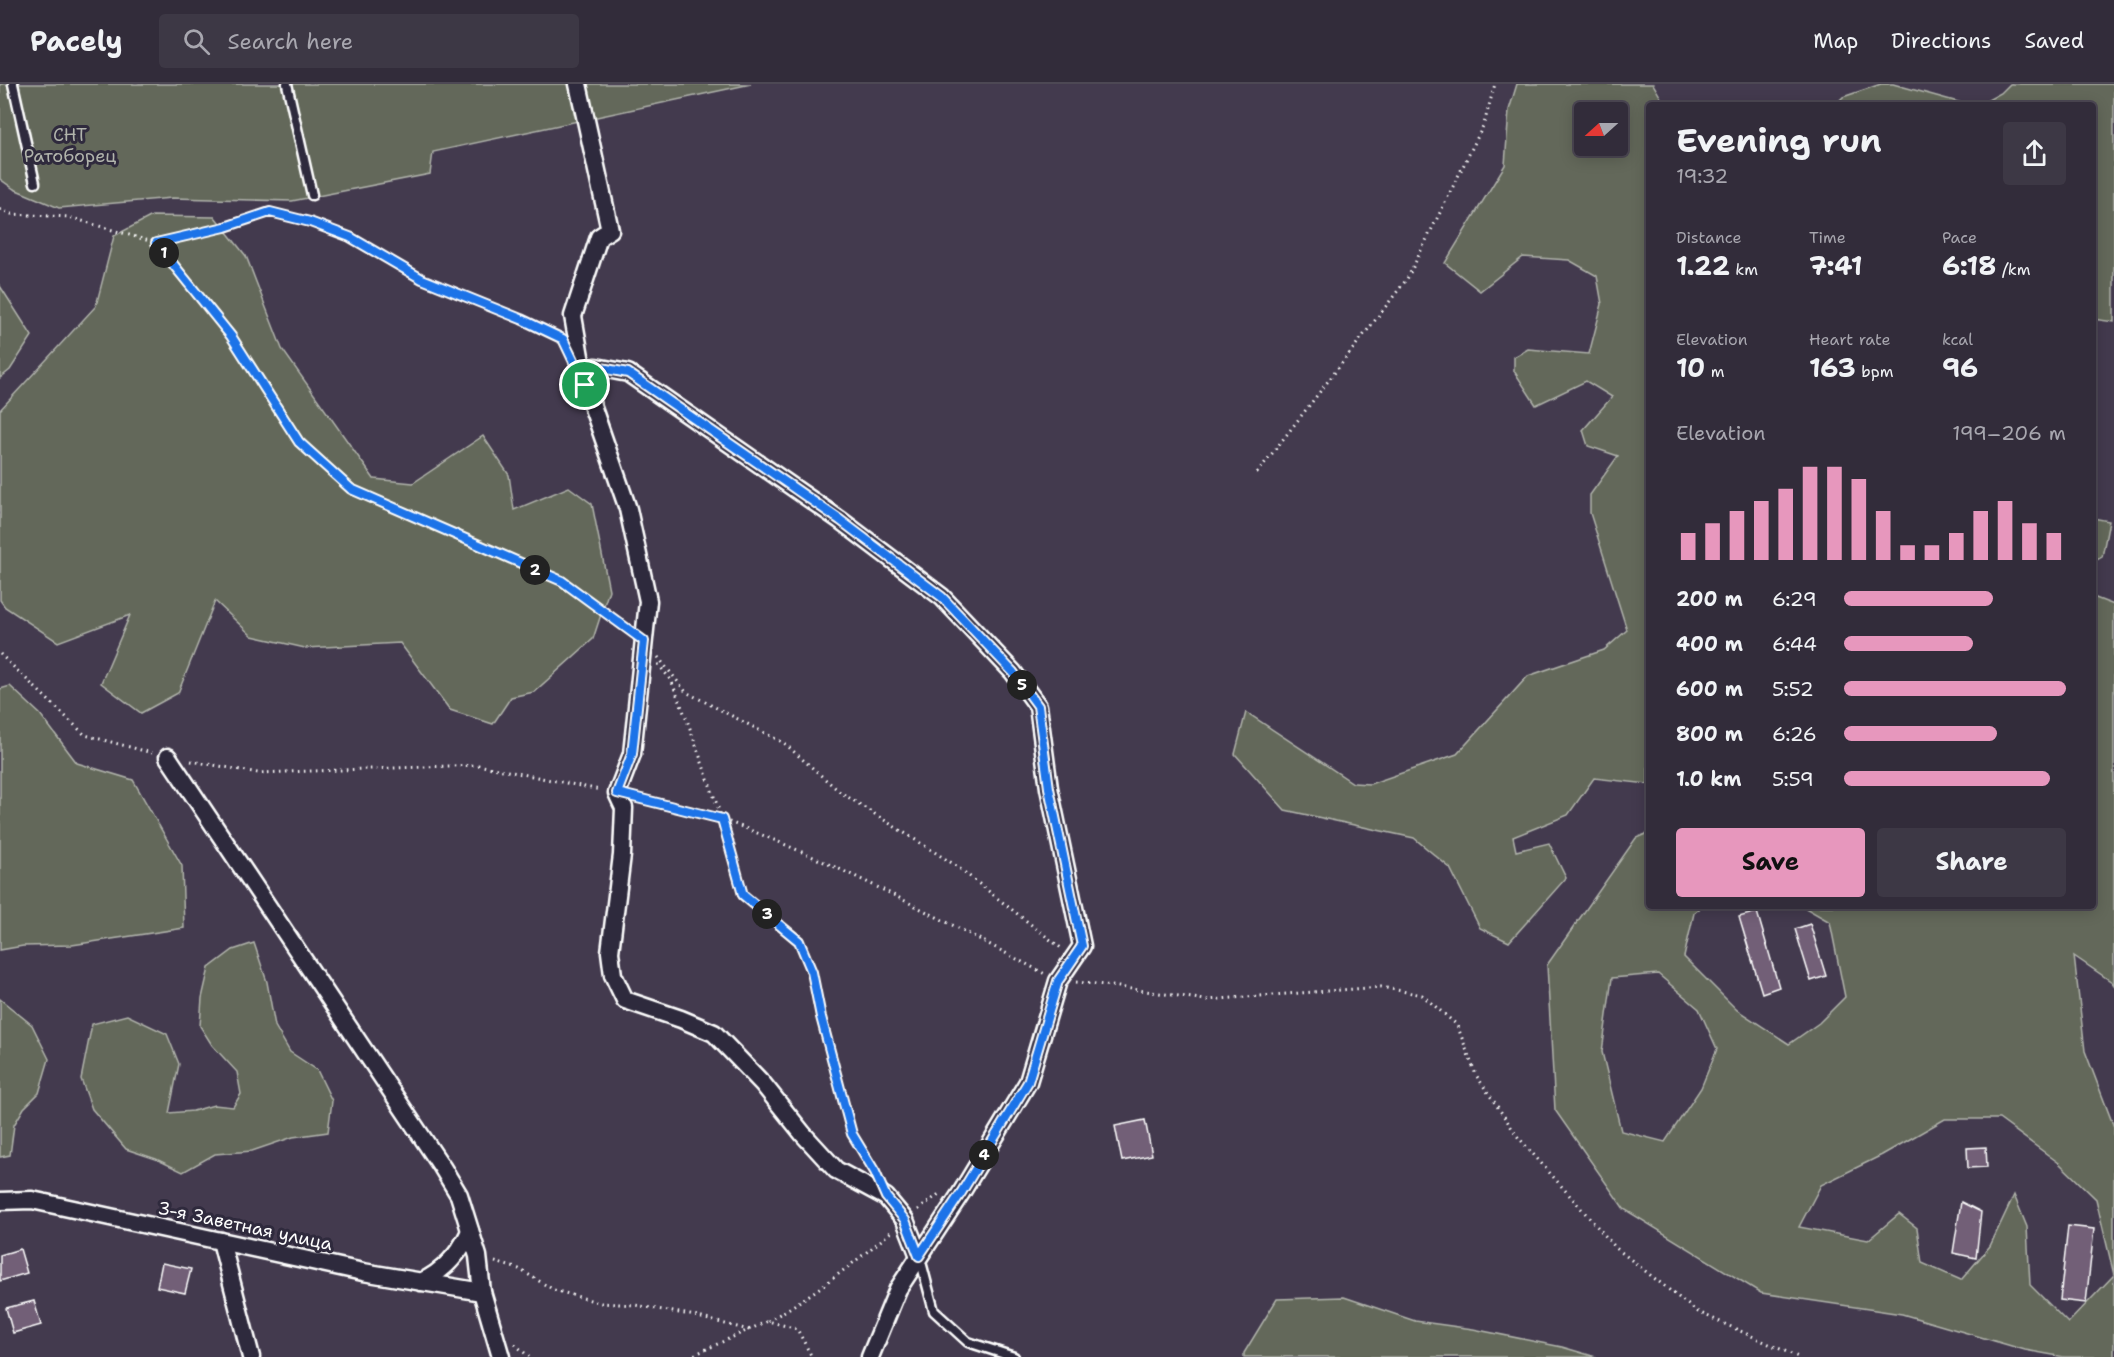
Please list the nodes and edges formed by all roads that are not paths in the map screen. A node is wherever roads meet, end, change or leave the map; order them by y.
1 (13, 84) edge
2 (287, 84) edge
3 (578, 84) edge
4 (35, 183) dead end
5 (312, 195) dead end
6 (585, 385) junction
7 (168, 757) road end
8 (0, 1201) edge
9 (470, 1232) junction
10 (221, 1241) junction
11 (919, 1256) junction
12 (421, 1282) junction
13 (482, 1292) junction
14 (251, 1357) edge
15 (501, 1357) edge
16 (870, 1357) edge
17 (1014, 1357) edge

1 - 4 lane
2 - 5 lane
3 - 6 street
6 - 11 street
6 - 11 street
7 - 9 street
8 - 10 street, 3-я Заветная улица
9 - 12 street
9 - 13 street
10 - 12 street, 3-я Заветная улица
10 - 14 street
11 - 16 street
11 - 17 lane
12 - 13 street, 3-я Заветная улица
13 - 15 street

